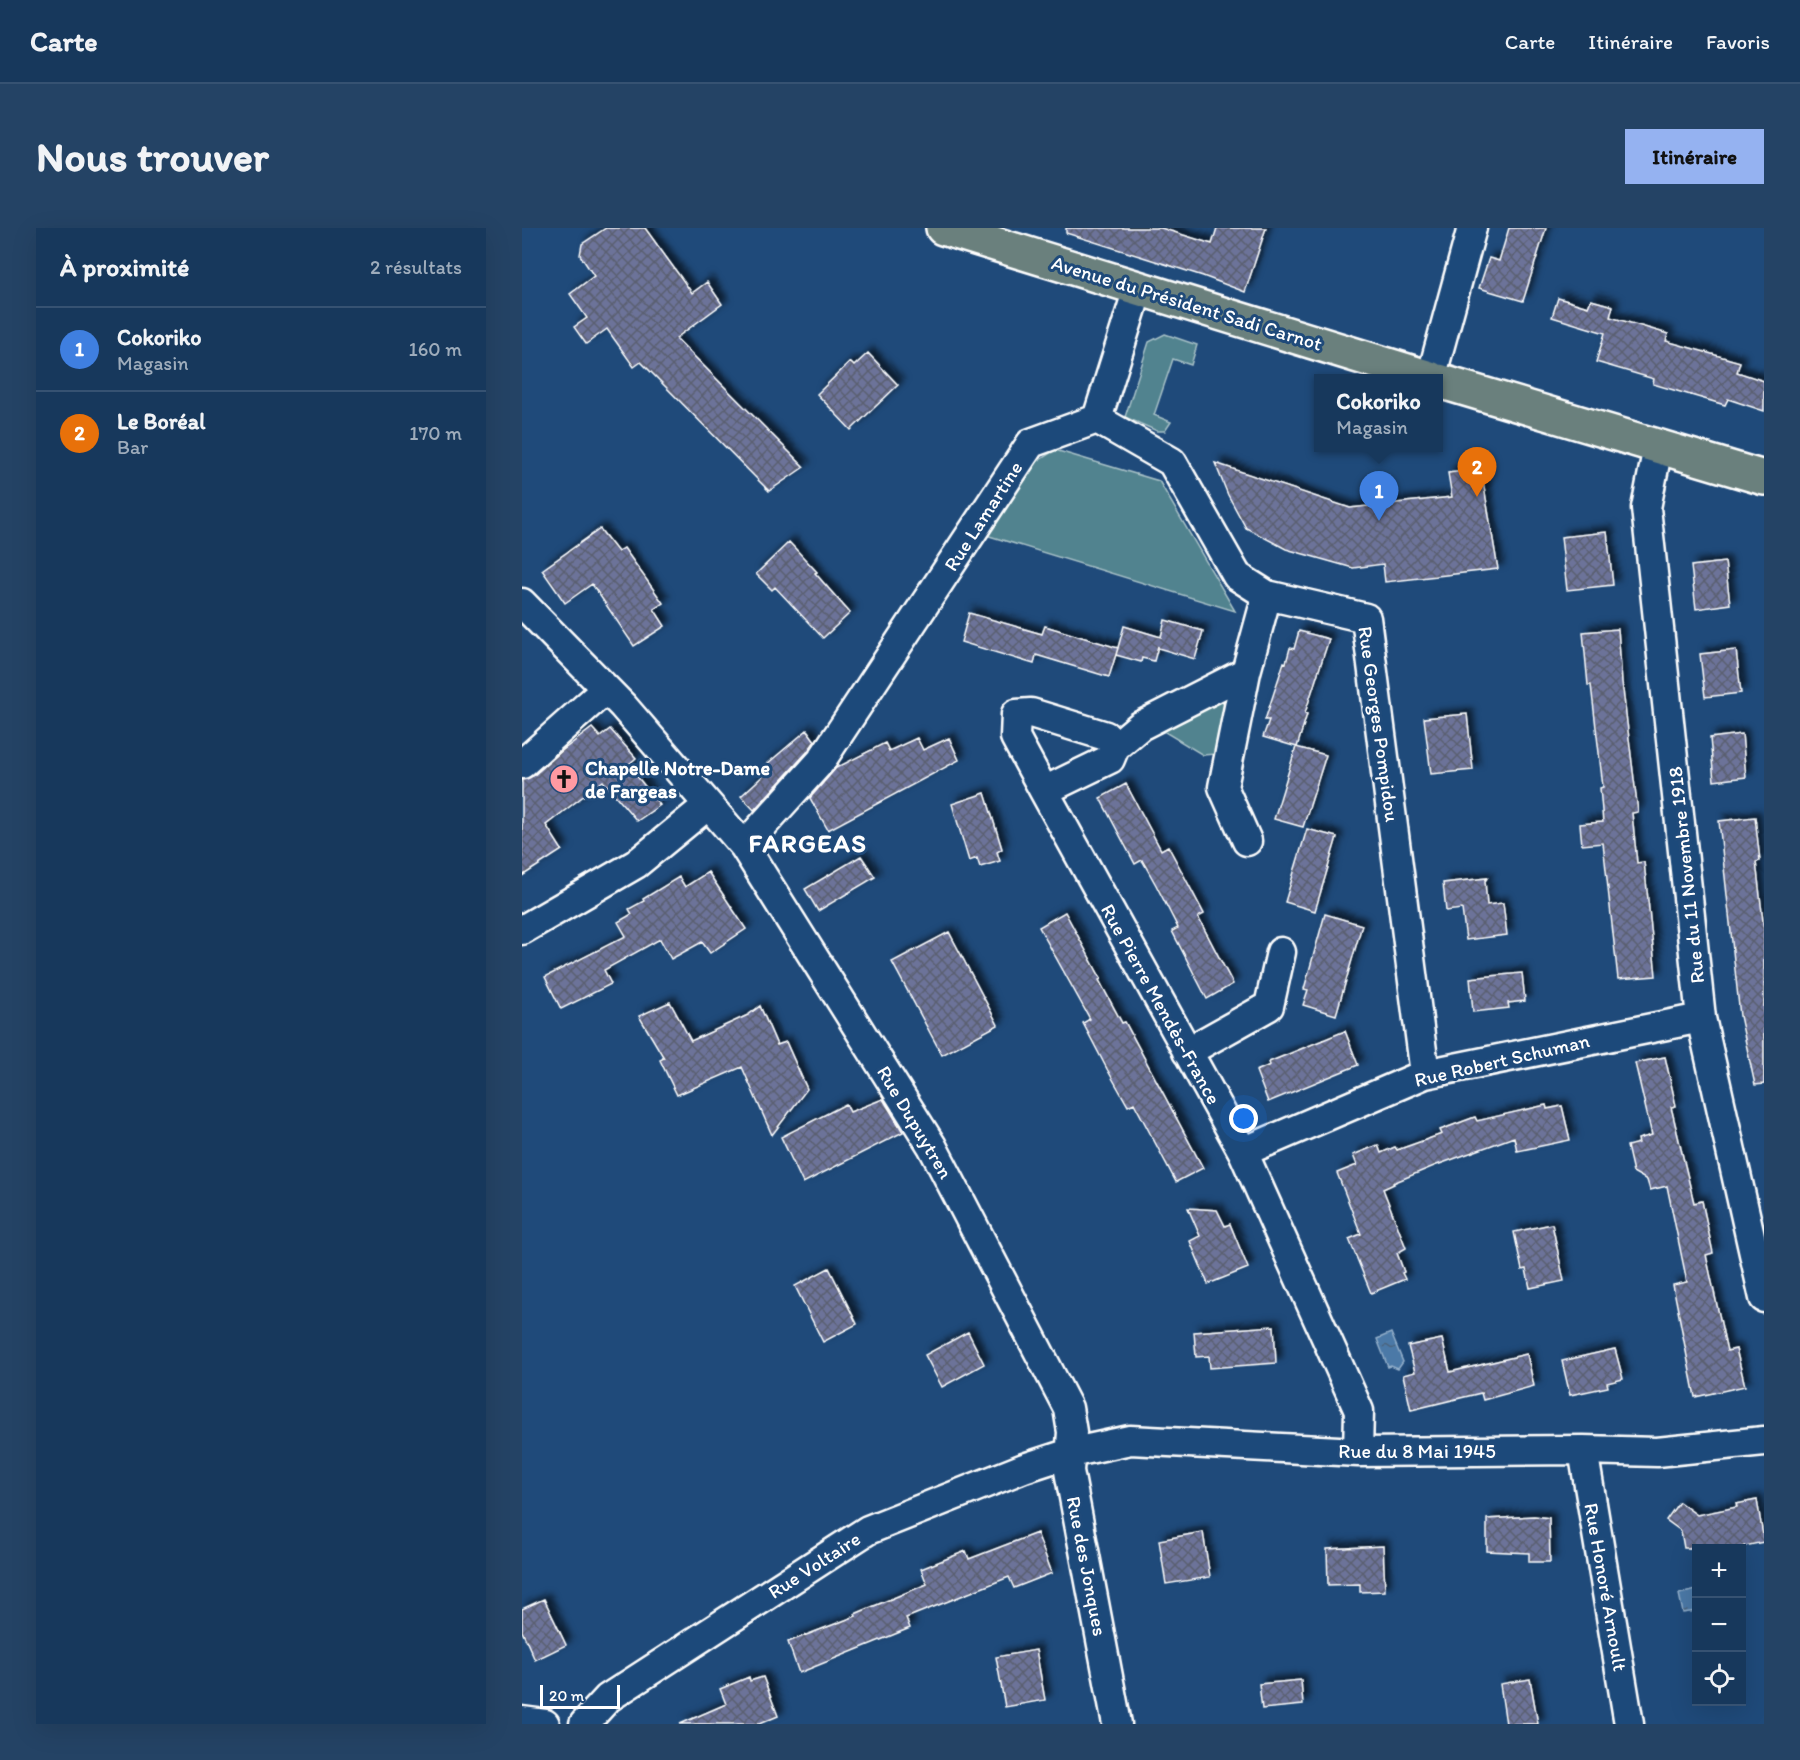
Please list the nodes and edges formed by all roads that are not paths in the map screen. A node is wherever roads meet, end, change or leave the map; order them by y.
1 (943, 228) edge
2 (1472, 228) edge
3 (1138, 289) junction
4 (1418, 374) edge
5 (1432, 374) edge
6 (1443, 382) edge
7 (1097, 419) junction
8 (1658, 447) junction
9 (1764, 478) edge
10 (1267, 596) junction
11 (522, 603) edge
12 (1246, 672) junction
13 (606, 689) junction
14 (1115, 747) junction
15 (522, 764) edge
16 (1044, 791) junction
17 (708, 805) junction
18 (1247, 841) dead end
19 (744, 846) junction
20 (522, 930) edge
21 (1281, 952) dead end
22 (1701, 1018) junction
23 (1188, 1052) junction
24 (1425, 1074) junction
25 (1243, 1152) junction
26 (1764, 1298) edge
27 (1068, 1408) joint
28 (1764, 1441) edge
29 (1583, 1450) junction
30 (1358, 1452) junction
31 (1071, 1453) junction
32 (522, 1721) edge
33 (545, 1724) edge
34 (584, 1724) edge
35 (1117, 1724) edge
36 (1629, 1724) edge

1 - 3 main road, Avenue du Président Sadi Carnot
2 - 5 street
3 - 4 main road, Avenue du Président Sadi Carnot
3 - 7 street
6 - 8 main road
7 - 10 street, Rue Georges Pompidou
7 - 19 street, Rue Lamartine
8 - 9 main road
8 - 22 street, Rue du 11 Novembre 1918
10 - 12 street
10 - 24 street, Rue Georges Pompidou
11 - 13 street, Rue Dupuytren
12 - 14 street
12 - 18 street
13 - 15 street
13 - 17 street, Rue Dupuytren
14 - 16 street
14 - 16 street, Rue Pierre Mendès-France
16 - 23 street, Rue Pierre Mendès-France
17 - 19 street, Rue Dupuytren
17 - 20 street
19 - 27 street, Rue Dupuytren
21 - 23 street
22 - 24 street, Rue Robert Schuman
22 - 26 street, Rue du 11 Novembre 1918
23 - 25 street, Rue Pierre Mendès-France
24 - 25 street, Rue Robert Schuman
25 - 30 street, Rue Pierre Mendès-France
27 - 31 street, Rue des Jonques
28 - 29 street, Rue du 8 Mai 1945
29 - 30 street, Rue du 8 Mai 1945
29 - 36 street, Rue Honoré Arnoult
30 - 31 street, Rue du 8 Mai 1945
31 - 34 street, Rue Voltaire
31 - 35 street, Rue des Jonques
32 - 33 street

